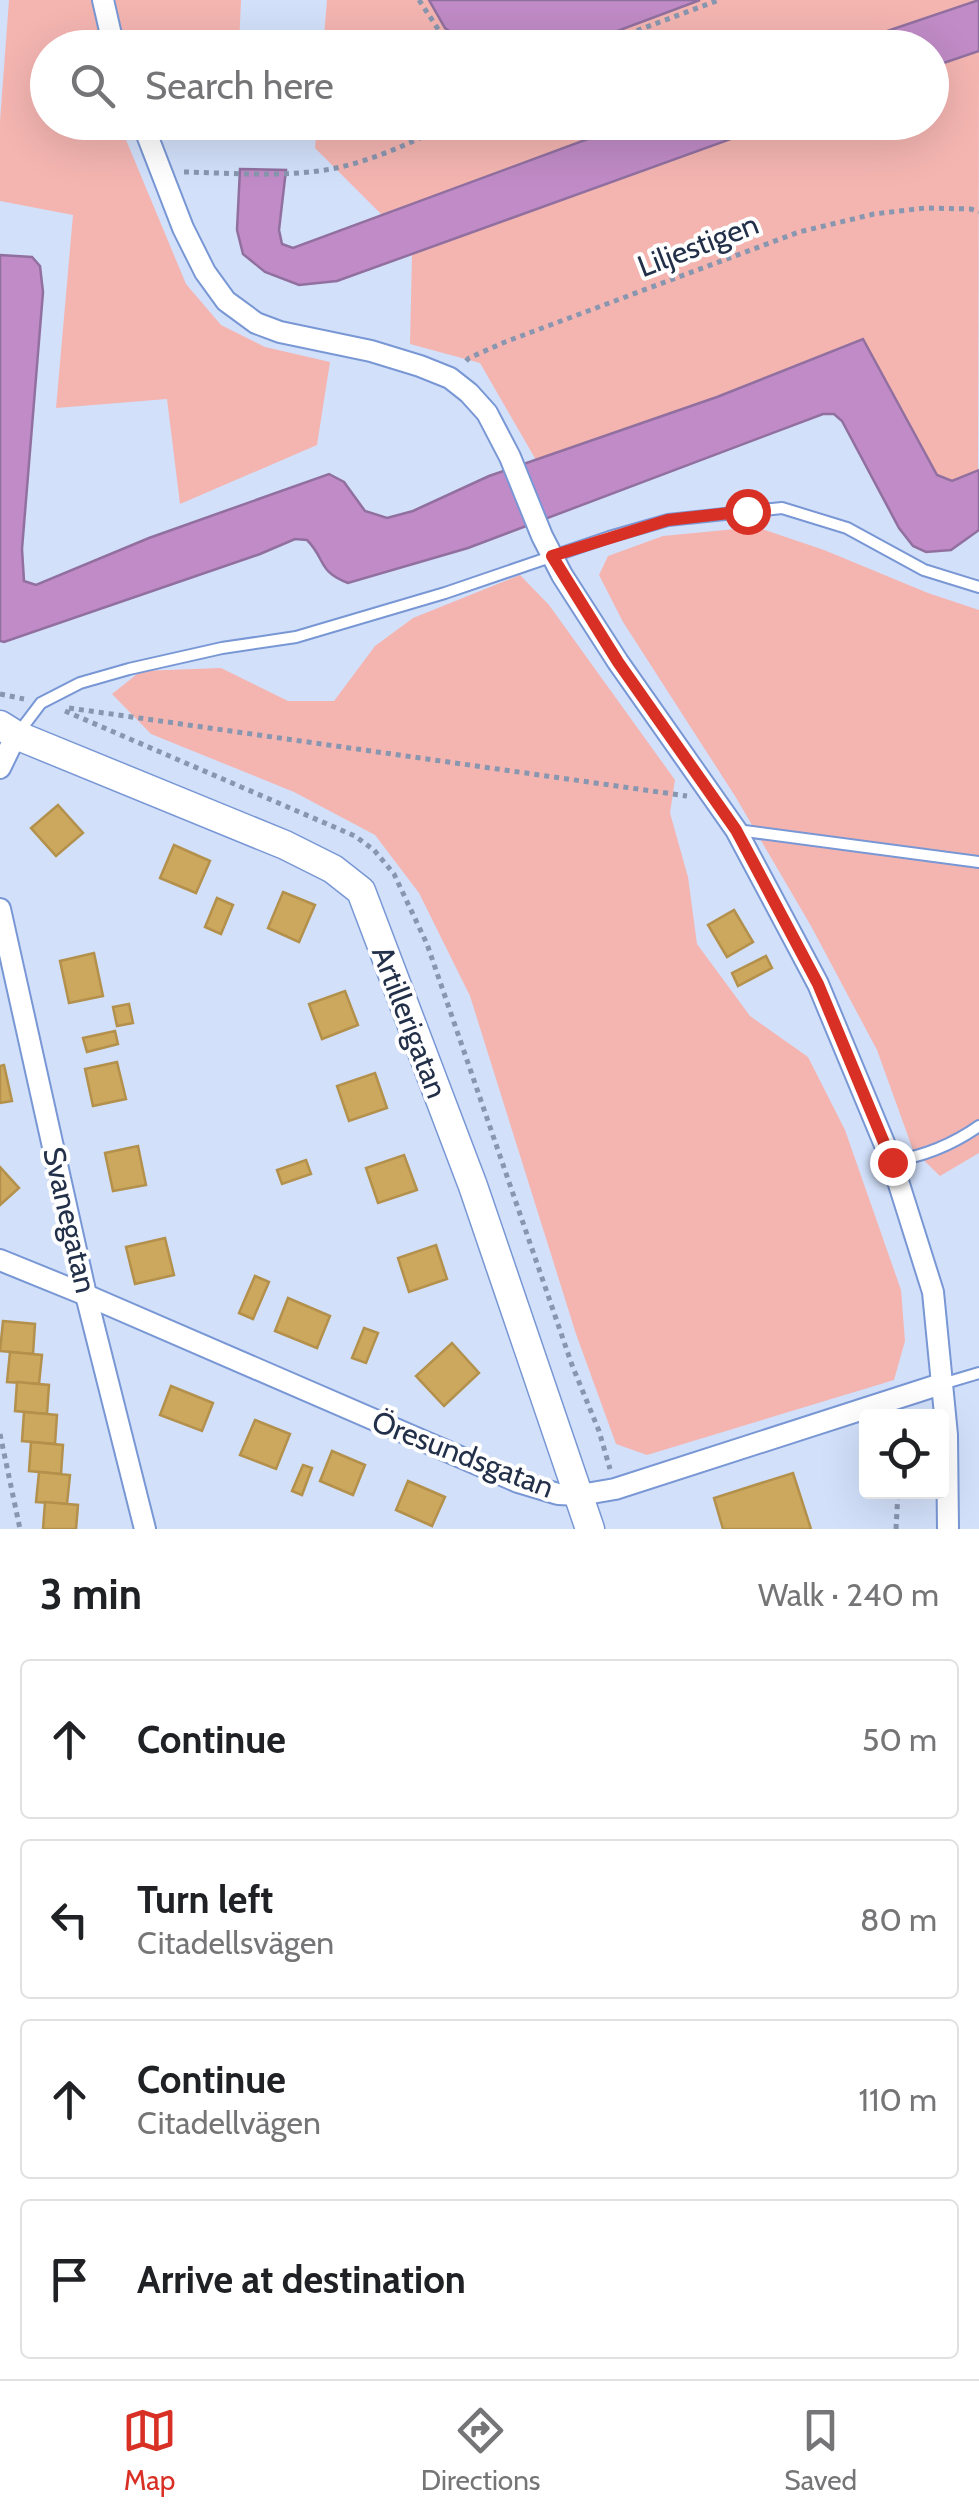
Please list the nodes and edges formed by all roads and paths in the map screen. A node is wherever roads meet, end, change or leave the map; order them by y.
1 (103, 0) edge
2 (419, 0) edge
3 (719, 0) edge
4 (110, 30) edge
5 (439, 30) edge
6 (638, 30) edge
7 (149, 140) edge
8 (415, 140) edge
9 (161, 174) junction
10 (979, 212) edge
11 (450, 378) junction
12 (552, 556) junction
13 (979, 587) edge
14 (0, 694) edge
15 (41, 703) junction
16 (8, 730) edge
17 (0, 768) edge
18 (715, 800) junction
19 (736, 830) junction
20 (979, 862) edge
21 (0, 909) edge
22 (979, 1126) edge
23 (892, 1162) junction
24 (0, 1260) edge
25 (86, 1295) junction
26 (979, 1374) edge
27 (942, 1384) junction
28 (0, 1434) edge
29 (0, 1476) edge
30 (10, 1478) junction
31 (580, 1494) junction
32 (898, 1499) edge
33 (20, 1529) edge
34 (145, 1529) edge
35 (590, 1529) edge
36 (896, 1529) edge
37 (948, 1529) edge

1 - 4 street
2 - 5 path
3 - 6 path
7 - 9 street
8 - 9 path
9 - 11 street
10 - 11 path, Liljestigen
11 - 12 street
12 - 13 lane
12 - 15 lane
12 - 18 street
14 - 15 path
15 - 16 lane
15 - 18 path
16 - 17 street
16 - 31 street, Artillerigatan
18 - 19 street
19 - 20 lane
19 - 23 street
21 - 25 street, Svanegatan
22 - 23 lane
23 - 27 street
24 - 25 street, Öresundsgatan
25 - 31 street, Öresundsgatan
25 - 34 street, Svanegatan
26 - 27 lane
27 - 31 street, Öresundsgatan
27 - 37 street
28 - 30 path
29 - 30 path
30 - 33 path
31 - 35 street, Artillerigatan
32 - 36 path

